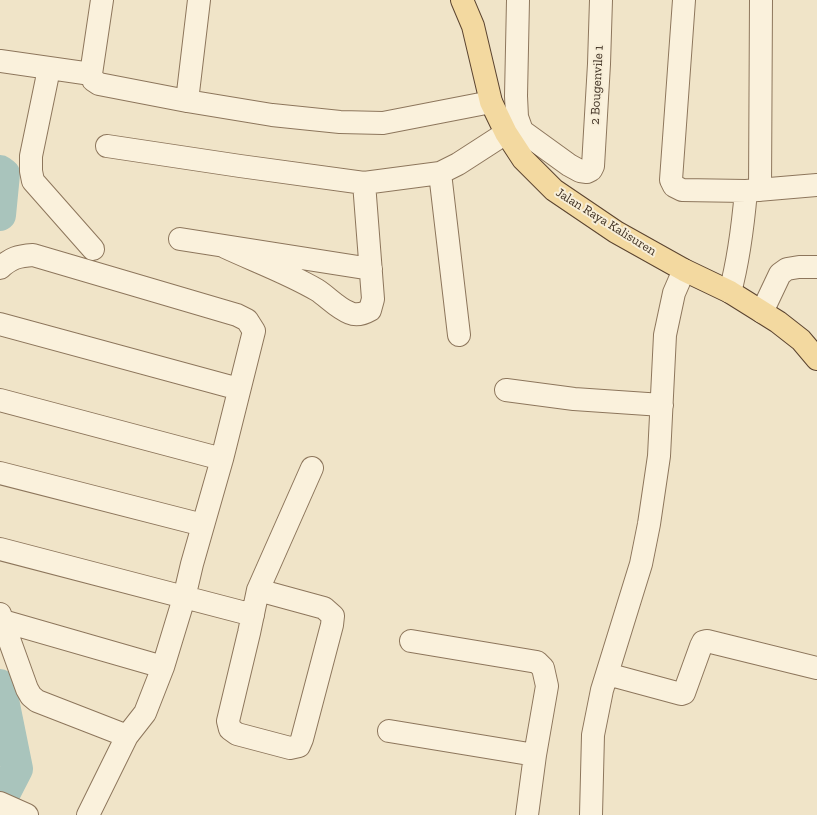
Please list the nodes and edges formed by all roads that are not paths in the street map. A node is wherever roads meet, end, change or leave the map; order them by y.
1 (102, 0) edge
2 (199, 0) edge
3 (462, 0) edge
4 (518, 0) edge
5 (601, 0) edge
6 (684, 0) edge
7 (761, 0) edge
8 (0, 61) edge
9 (49, 69) junction
10 (91, 74) junction
11 (187, 101) junction
12 (491, 102) junction
13 (506, 132) junction
14 (107, 146) dead end
15 (440, 173) junction
16 (364, 183) junction
17 (817, 185) edge
18 (753, 191) junction
19 (180, 239) dead end
20 (225, 247) junction
21 (93, 249) dead end
22 (817, 266) edge
23 (0, 268) edge
24 (371, 269) junction
25 (684, 270) junction
26 (730, 292) junction
27 (762, 312) junction
28 (0, 324) edge
29 (460, 335) dead end
30 (817, 359) edge
31 (239, 389) junction
32 (506, 390) dead end
33 (0, 400) edge
34 (662, 405) junction
35 (222, 459) junction
36 (312, 468) dead end
37 (0, 473) edge
38 (203, 525) junction
39 (0, 549) edge
40 (258, 590) junction
41 (184, 598) junction
42 (253, 615) junction
43 (2, 618) edge
44 (411, 640) dead end
45 (163, 667) junction
46 (817, 668) edge
47 (607, 674) junction
48 (389, 731) dead end
49 (127, 736) junction
50 (535, 755) junction
51 (0, 803) edge
52 (25, 814) edge
53 (88, 815) edge
54 (527, 815) edge
55 (591, 815) edge

1 - 10 street
2 - 11 street
3 - 12 main road, Jalan Raya Kalisuren
4 - 5 street, 2 Bougenvile 1
6 - 18 street
7 - 18 street
8 - 9 street
9 - 10 street
9 - 21 street
10 - 11 street
11 - 12 street
12 - 13 main road, Jalan Raya Kalisuren
13 - 15 street
13 - 25 main road, Jalan Raya Kalisuren
14 - 16 street
15 - 16 street
15 - 29 street
16 - 24 street
17 - 18 street
18 - 26 street
19 - 20 street
20 - 24 street
20 - 24 street
22 - 27 street
23 - 31 street
25 - 26 main road, Jalan Raya Kalisuren
25 - 34 street
26 - 27 main road, Jalan Raya Kalisuren
27 - 30 main road, Jalan Raya Kalisuren
28 - 31 street
31 - 35 street
32 - 34 street
33 - 35 street
34 - 47 street
35 - 38 street
36 - 40 street
37 - 38 street
38 - 41 street
39 - 41 street
40 - 42 street
40 - 42 street
41 - 42 street
41 - 45 street
43 - 45 street
43 - 49 street
44 - 50 street
45 - 49 street
46 - 47 street
47 - 55 street
48 - 50 street
49 - 53 street
50 - 54 street
51 - 52 street

